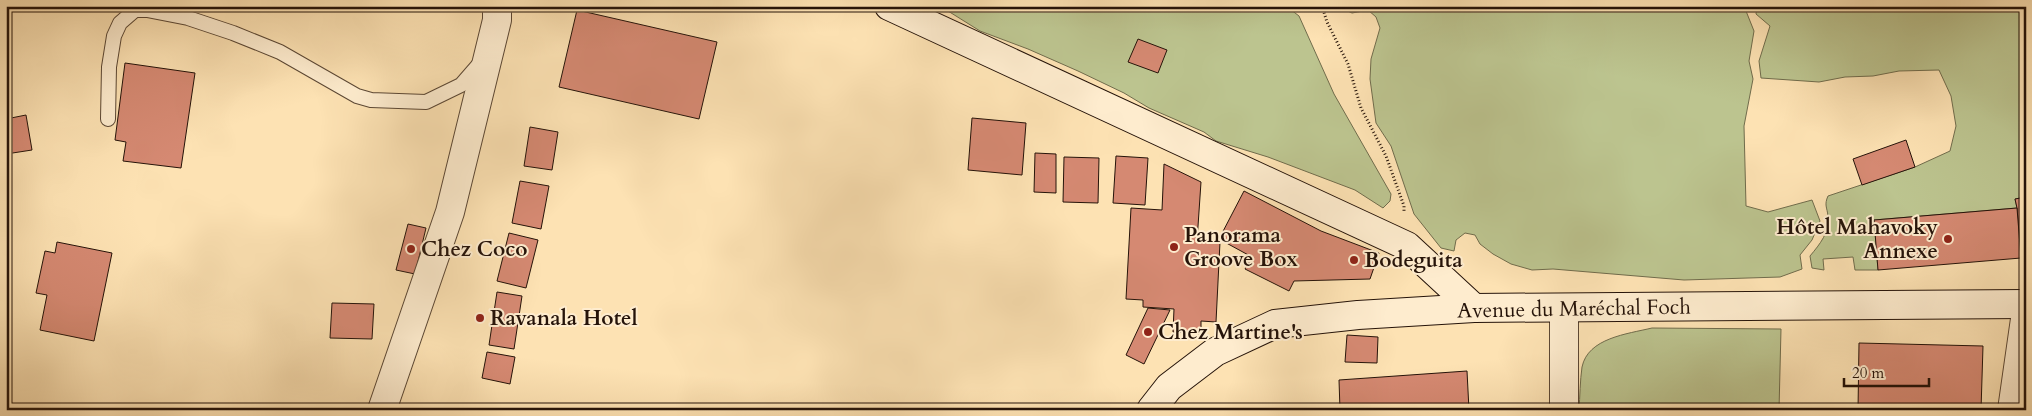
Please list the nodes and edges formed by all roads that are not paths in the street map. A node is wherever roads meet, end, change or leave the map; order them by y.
1 (497, 6) edge
2 (889, 6) edge
3 (488, 54) junction
4 (108, 119) dead end
5 (2026, 304) edge
6 (1474, 308) junction
7 (1564, 309) junction
8 (2026, 312) edge
9 (382, 410) edge
10 (1152, 410) edge
11 (1564, 410) edge
12 (2012, 410) edge

1 - 3 main road
2 - 6 main road
3 - 4 lane
3 - 9 main road
5 - 7 main road, Avenue du Maréchal Foch
6 - 7 main road, Avenue du Maréchal Foch
6 - 10 main road, Avenue du Maréchal Foch
7 - 11 main road
8 - 12 main road

